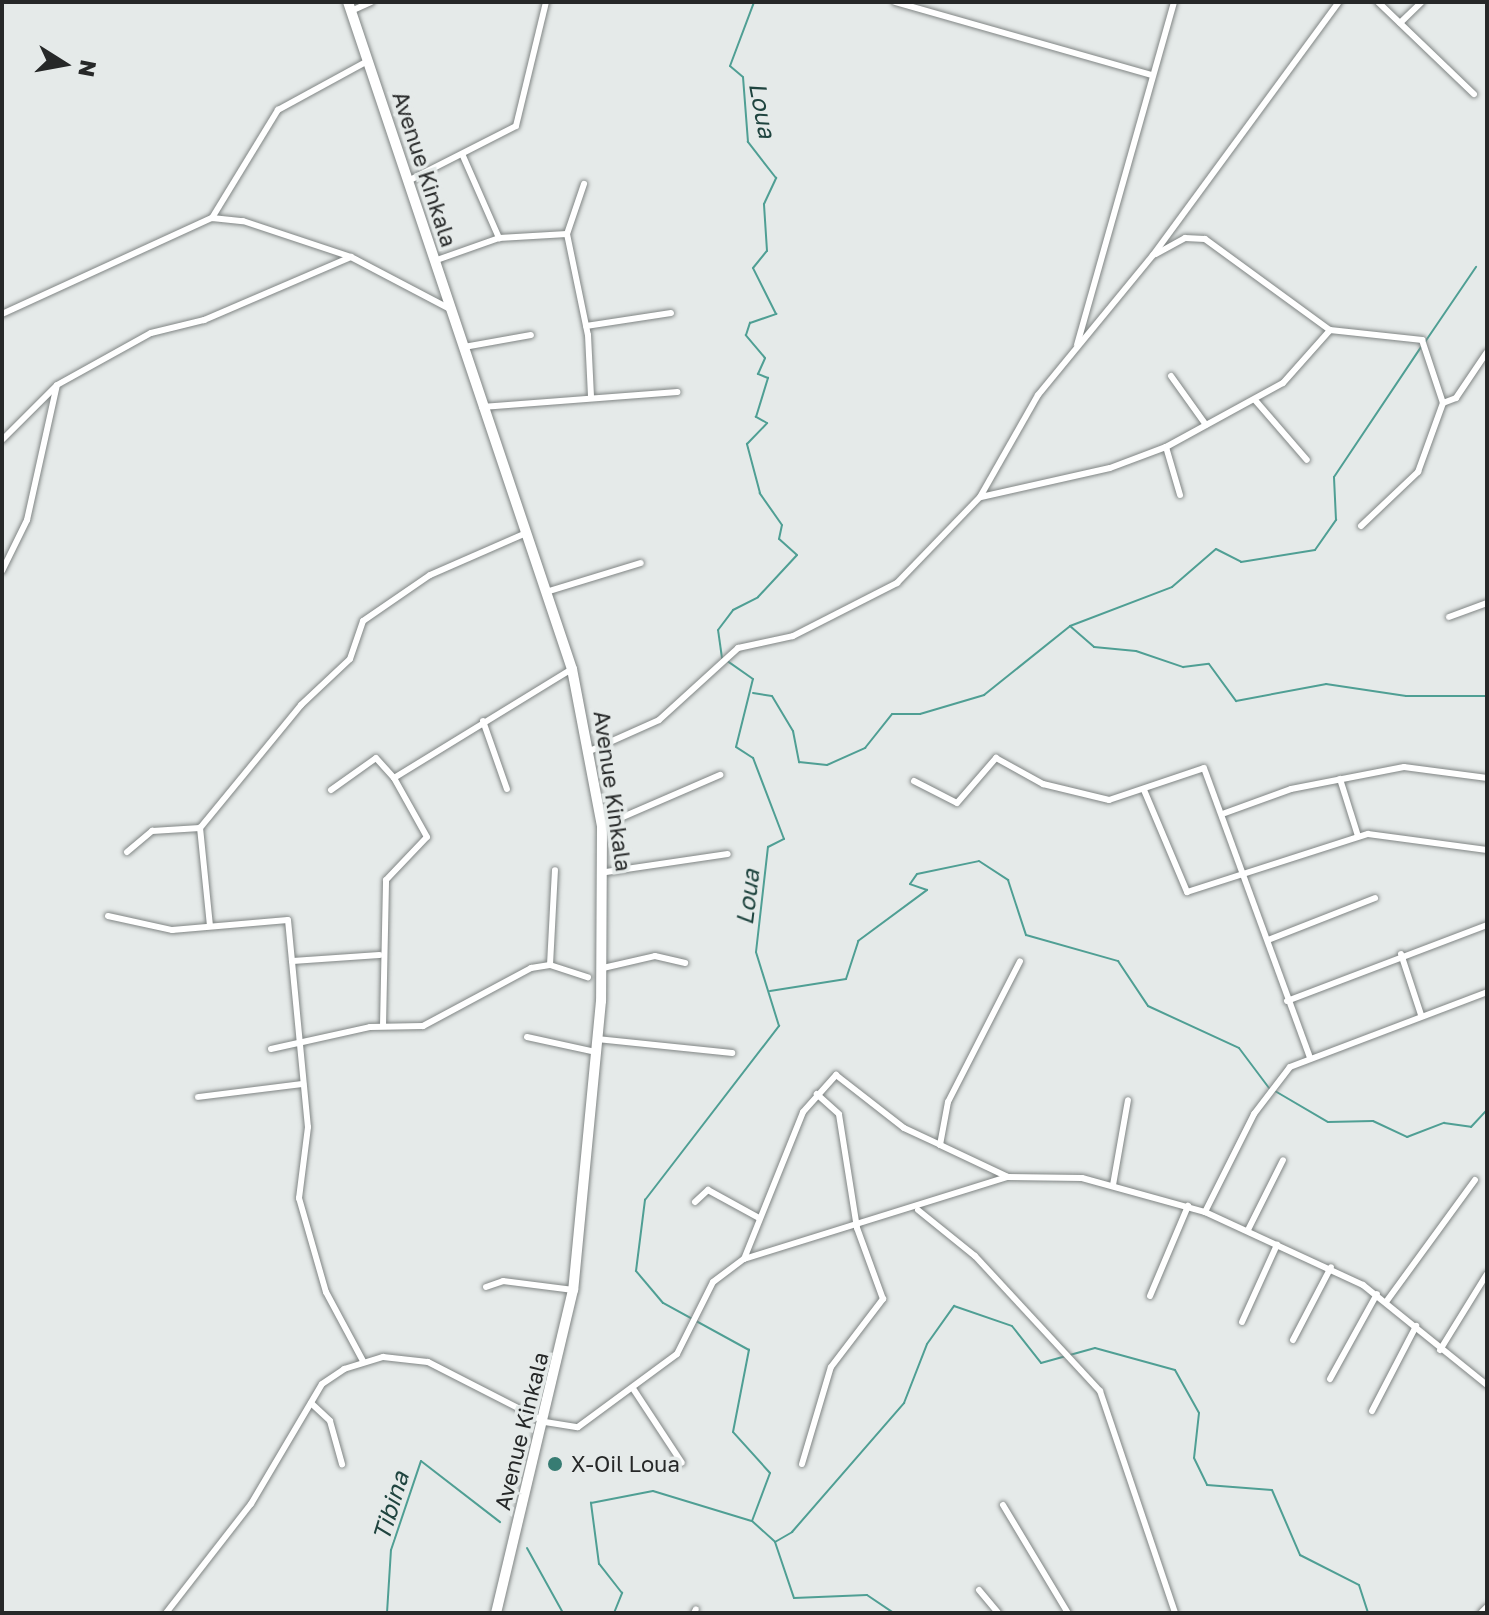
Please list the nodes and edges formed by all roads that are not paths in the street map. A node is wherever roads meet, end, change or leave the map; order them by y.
1 (371, 2) edge
2 (546, 2) edge
3 (895, 2) edge
4 (1174, 2) edge
5 (1339, 2) edge
6 (1378, 2) edge
7 (1422, 2) edge
8 (349, 7) edge
9 (1400, 23) junction
10 (368, 61) junction
11 (1152, 75) junction
12 (1474, 94) dead end
13 (463, 156) junction
14 (408, 181) junction
15 (584, 184) dead end
16 (212, 218) junction
17 (567, 234) junction
18 (499, 238) junction
19 (1153, 255) junction
20 (351, 257) junction
21 (434, 261) junction
22 (452, 310) junction
23 (671, 313) dead end
24 (2, 314) edge
25 (586, 326) junction
26 (1330, 330) junction
27 (531, 335) dead end
28 (1077, 346) junction
29 (464, 347) junction
30 (1487, 352) edge
31 (1171, 376) dead end
32 (57, 385) junction
33 (677, 392) dead end
34 (591, 397) junction
35 (1255, 400) junction
36 (1443, 403) junction
37 (482, 407) junction
38 (1206, 425) junction
39 (2, 440) edge
40 (1166, 447) junction
41 (1307, 460) dead end
42 (1180, 495) dead end
43 (980, 497) junction
44 (1361, 526) dead end
45 (526, 533) junction
46 (641, 563) dead end
47 (2, 571) edge
48 (546, 592) junction
49 (1487, 603) edge
50 (1449, 617) dead end
51 (572, 669) junction
52 (483, 721) junction
53 (592, 750) junction
54 (720, 775) dead end
55 (394, 778) junction
56 (1487, 778) edge
57 (1340, 779) junction
58 (914, 781) dead end
59 (507, 789) dead end
60 (331, 790) dead end
61 (1144, 790) junction
62 (1225, 813) junction
63 (602, 826) junction
64 (200, 828) junction
65 (1358, 836) junction
66 (1487, 850) edge
67 (127, 852) dead end
68 (728, 854) dead end
69 (555, 870) dead end
70 (606, 872) junction
71 (1245, 875) junction
72 (1375, 898) dead end
73 (108, 916) dead end
74 (1487, 925) edge
75 (210, 926) junction
76 (1268, 940) junction
77 (1401, 954) junction
78 (380, 955) junction
79 (292, 961) junction
80 (1020, 961) dead end
81 (685, 963) dead end
82 (550, 965) junction
83 (603, 968) junction
84 (588, 977) dead end
85 (1487, 992) edge
86 (1287, 1001) junction
87 (1421, 1015) junction
88 (383, 1026) junction
89 (527, 1037) dead end
90 (597, 1039) junction
91 (300, 1044) junction
92 (271, 1049) dead end
93 (596, 1052) junction
94 (732, 1053) dead end
95 (1310, 1058) junction
96 (303, 1084) junction
97 (817, 1094) junction
98 (198, 1097) dead end
99 (1128, 1100) dead end
100 (940, 1145) junction
101 (1283, 1160) dead end
102 (1008, 1177) junction
103 (1475, 1180) dead end
104 (1113, 1185) junction
105 (695, 1202) dead end
106 (1188, 1206) junction
107 (918, 1210) junction
108 (1205, 1212) junction
109 (759, 1218) junction
110 (857, 1228) junction
111 (1248, 1230) junction
112 (1277, 1245) junction
113 (744, 1259) junction
114 (1331, 1267) junction
115 (1487, 1274) edge
116 (486, 1287) dead end
117 (573, 1290) junction
118 (1377, 1294) junction
119 (1150, 1296) dead end
120 (1386, 1302) junction
121 (1242, 1322) dead end
122 (1416, 1326) junction
123 (1293, 1340) dead end
124 (1440, 1350) junction
125 (363, 1361) junction
126 (1330, 1379) dead end
127 (1487, 1385) edge
128 (634, 1390) junction
129 (311, 1403) junction
130 (1372, 1411) dead end
131 (545, 1422) junction
132 (682, 1463) dead end
133 (342, 1464) dead end
134 (802, 1464) dead end
135 (1003, 1505) dead end
136 (979, 1590) dead end
137 (1487, 1607) edge
138 (166, 1613) edge
139 (496, 1613) edge
140 (998, 1613) edge
141 (1068, 1613) edge
142 (1175, 1613) edge
143 (1481, 1613) edge

1 - 8 street
2 - 13 street
3 - 11 street
4 - 11 street
5 - 19 street
6 - 9 street
7 - 9 street
8 - 10 main road, Avenue Kinkala
9 - 12 street
10 - 14 main road, Avenue Kinkala
10 - 16 street
11 - 28 street
13 - 14 street
13 - 18 street
14 - 21 main road, Avenue Kinkala
15 - 17 street
16 - 20 street
16 - 24 street
17 - 18 street
17 - 25 street
18 - 21 street
19 - 26 street
19 - 28 street
20 - 22 street
20 - 32 street
21 - 22 main road, Avenue Kinkala
22 - 29 main road, Avenue Kinkala
23 - 25 street
25 - 34 street
26 - 35 street
26 - 36 street
27 - 29 street
28 - 43 street
29 - 37 main road, Avenue Kinkala
30 - 36 street
31 - 38 street
32 - 39 street
32 - 47 street
33 - 34 street
34 - 37 street
35 - 38 street
35 - 41 street
36 - 44 street
37 - 45 main road, Avenue Kinkala
38 - 40 street
40 - 42 street
40 - 43 street
43 - 53 street
45 - 48 main road, Avenue Kinkala
45 - 64 street
46 - 48 street
48 - 51 main road, Avenue Kinkala
49 - 50 street
51 - 52 street
51 - 53 main road, Avenue Kinkala
52 - 55 street
52 - 59 street
53 - 63 main road, Avenue Kinkala
54 - 63 street
55 - 60 street
55 - 78 street
56 - 57 street
57 - 62 street
57 - 65 street
58 - 61 street
61 - 62 street
61 - 71 street
62 - 71 street
63 - 70 main road, Avenue Kinkala
64 - 67 street
64 - 75 street
65 - 66 street
65 - 71 street
68 - 70 street
69 - 82 street
70 - 83 main road, Avenue Kinkala
71 - 76 street
72 - 76 street
73 - 75 street
74 - 77 street
75 - 79 street
76 - 86 street
77 - 86 street
77 - 87 street
78 - 79 street
78 - 88 street
79 - 91 street
80 - 100 street
81 - 83 street
82 - 84 street
82 - 88 street
83 - 90 main road, Avenue Kinkala
85 - 87 street
86 - 95 street
87 - 95 street
88 - 91 street
89 - 93 street
90 - 93 main road, Avenue Kinkala
90 - 94 street
91 - 92 street
91 - 96 street
93 - 117 main road, Avenue Kinkala
95 - 108 street
96 - 98 street
96 - 125 street
97 - 100 street
97 - 109 street
97 - 110 street
99 - 104 street
100 - 102 street
101 - 111 street
102 - 104 street
102 - 107 street
103 - 120 street
104 - 106 street
105 - 109 street
106 - 108 street
106 - 119 street
107 - 110 street
107 - 142 street
108 - 111 street
109 - 113 street
110 - 113 street
110 - 134 street
111 - 112 street
112 - 114 street
112 - 121 street
113 - 128 street
114 - 118 street
114 - 123 street
115 - 124 street
116 - 117 street
117 - 131 main road, Avenue Kinkala
118 - 120 street
118 - 126 street
120 - 122 street
122 - 124 street
122 - 130 street
124 - 127 street
125 - 129 street
125 - 131 street
128 - 131 street
128 - 132 street
129 - 133 street
129 - 138 street
131 - 139 main road, Avenue Kinkala
135 - 141 street
136 - 140 street
137 - 143 street

